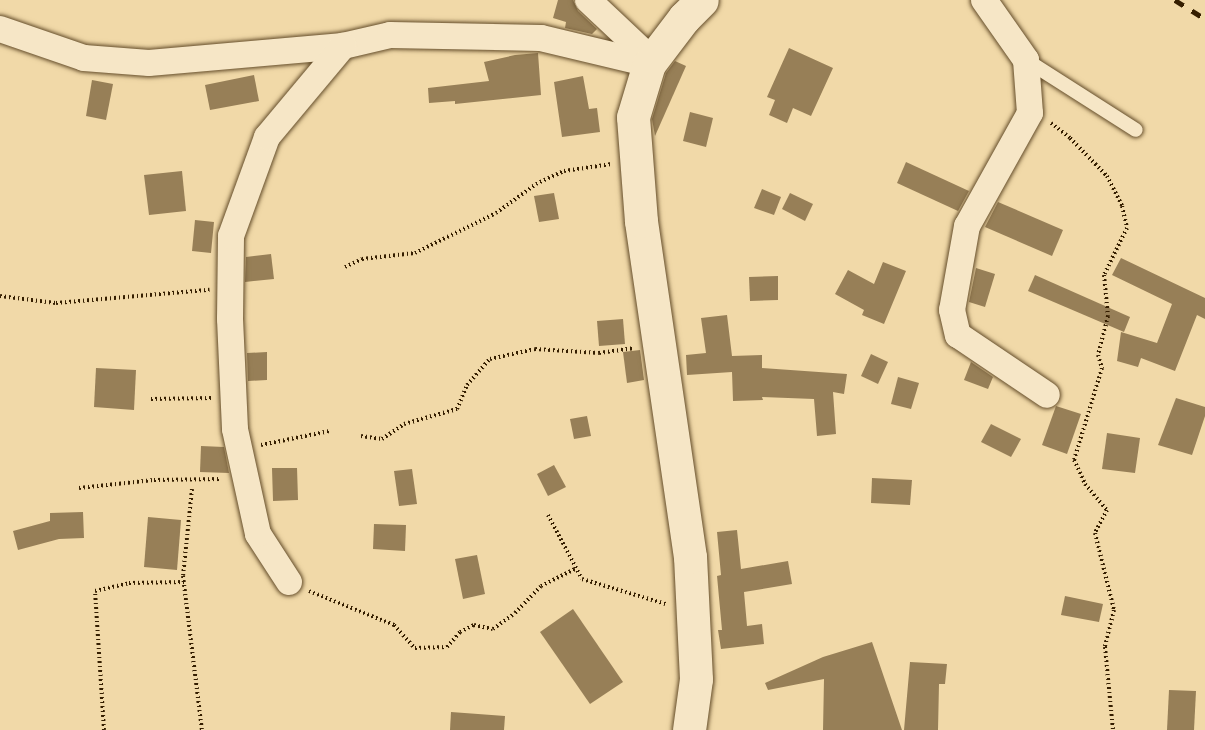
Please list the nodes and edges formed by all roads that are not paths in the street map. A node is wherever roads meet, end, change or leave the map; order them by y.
1 (588, 0) edge
2 (702, 0) edge
3 (984, 0) edge
4 (0, 29) edge
5 (343, 46) junction
6 (1026, 60) junction
7 (651, 62) junction
8 (1136, 130) dead end
9 (1047, 395) dead end
10 (289, 582) road end
11 (689, 730) edge

1 - 7 street
2 - 7 main road
3 - 6 street
4 - 5 street
5 - 7 street
5 - 10 street
6 - 8 lane
6 - 9 street
7 - 11 main road

